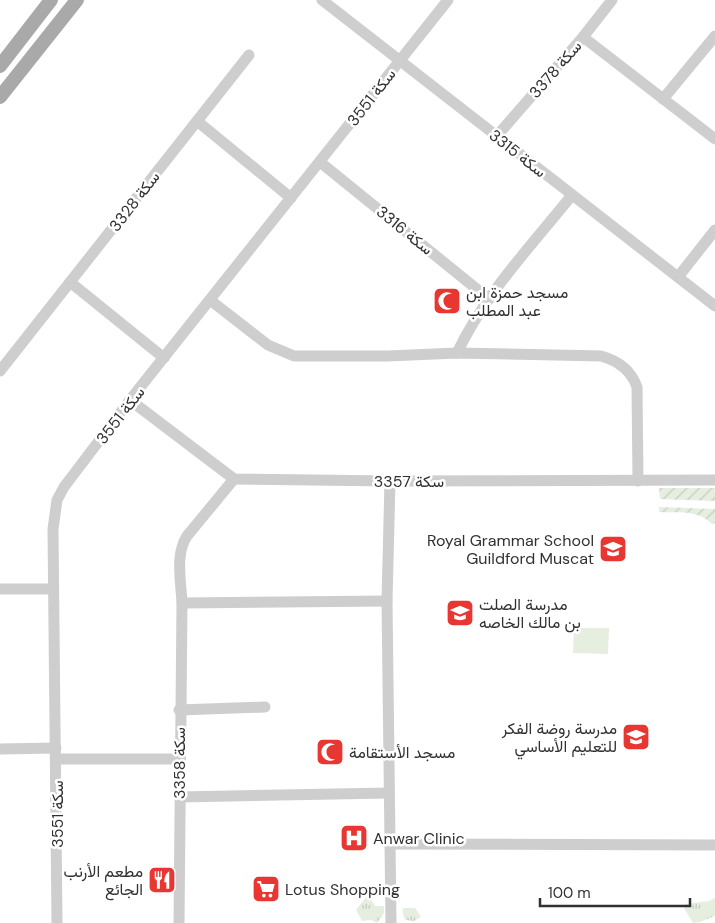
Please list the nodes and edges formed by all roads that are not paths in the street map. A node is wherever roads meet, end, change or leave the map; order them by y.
1 (51, 0) edge
2 (77, 0) edge
3 (322, 0) edge
4 (448, 0) edge
5 (612, 0) edge
6 (715, 36) edge
7 (583, 37) junction
8 (249, 56) dead end
9 (399, 62) junction
10 (0, 66) edge
11 (0, 97) edge
12 (664, 98) junction
13 (197, 121) junction
14 (496, 137) junction
15 (715, 139) edge
16 (320, 162) junction
17 (572, 195) junction
18 (291, 198) junction
19 (715, 230) edge
20 (678, 277) junction
21 (70, 282) junction
22 (489, 299) junction
23 (210, 300) junction
24 (715, 306) edge
25 (456, 354) junction
26 (164, 358) junction
27 (0, 371) edge
28 (130, 400) junction
29 (234, 479) junction
30 (715, 480) edge
31 (390, 481) junction
32 (638, 481) junction
33 (0, 589) edge
34 (53, 589) junction
35 (388, 601) junction
36 (182, 603) junction
37 (265, 707) dead end
38 (179, 710) junction
39 (0, 749) edge
40 (56, 754) junction
41 (179, 759) junction
42 (388, 793) junction
43 (179, 797) junction
44 (390, 844) junction
45 (715, 845) edge
46 (57, 923) edge
47 (179, 923) edge
48 (391, 923) edge

1 - 10 main road
2 - 11 main road
3 - 9 street, سكة 3315
4 - 9 street, سكة 3551
5 - 7 street, سكة 3378
6 - 12 street
7 - 12 street
7 - 14 street, سكة 3378
8 - 13 street, سكة 3328
9 - 14 street, سكة 3315
9 - 16 street, سكة 3551
12 - 15 street
13 - 18 street
13 - 21 street, سكة 3328
14 - 17 street, سكة 3315
16 - 18 street, سكة 3551
16 - 22 street, سكة 3316
17 - 20 street, سكة 3315
17 - 22 street
18 - 23 street, سكة 3551
19 - 20 street
20 - 24 street, سكة 3315
21 - 26 street
21 - 27 street, سكة 3328
22 - 25 street
23 - 25 street
23 - 26 street, سكة 3551
25 - 32 street
26 - 28 street, سكة 3551
28 - 29 street
28 - 34 street, سكة 3551
29 - 31 street, سكة 3357
29 - 36 street, سكة 3358
30 - 32 street, سكة 3357
31 - 32 street, سكة 3357
31 - 35 street
33 - 34 street
34 - 40 street, سكة 3551
35 - 36 street
35 - 42 street
36 - 38 street, سكة 3358
37 - 38 street
38 - 41 street, سكة 3358
39 - 40 street
40 - 41 street
40 - 46 street, سكة 3551
41 - 43 street, سكة 3358
42 - 43 street
42 - 44 street
43 - 47 street, سكة 3358
44 - 45 street
44 - 48 street

